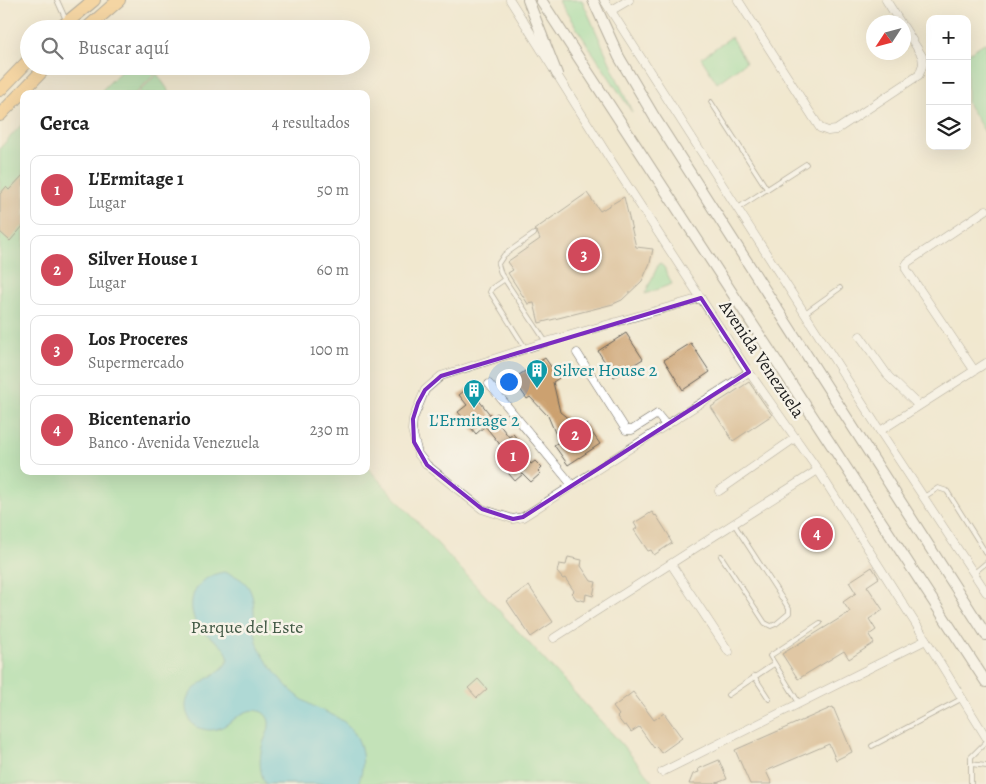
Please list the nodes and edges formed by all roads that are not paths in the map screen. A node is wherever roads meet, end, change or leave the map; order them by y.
1 (57, 0) edge
2 (94, 0) edge
3 (119, 0) edge
4 (510, 0) edge
5 (528, 0) edge
6 (541, 0) edge
7 (593, 0) edge
8 (604, 0) edge
9 (629, 0) edge
10 (738, 0) edge
11 (886, 0) edge
12 (612, 10) junction
13 (896, 15) edge
14 (62, 20) edge
15 (69, 20) edge
16 (96, 20) edge
17 (911, 39) edge
18 (20, 69) edge
19 (557, 74) junction
20 (39, 75) edge
21 (1, 88) edge
22 (25, 90) edge
23 (20, 95) edge
24 (712, 102) dead end
25 (0, 116) edge
26 (806, 164) dead end
27 (767, 189) junction
28 (738, 208) junction
29 (986, 210) edge
30 (534, 234) dead end
31 (504, 279) junction
32 (840, 288) dead end
33 (701, 298) junction
34 (805, 313) junction
35 (860, 336) dead end
36 (546, 342) junction
37 (526, 349) junction
38 (577, 353) dead end
39 (986, 362) edge
40 (974, 370) junction
41 (749, 372) junction
42 (488, 384) dead end
43 (918, 406) junction
44 (666, 425) junction
45 (880, 432) junction
46 (795, 438) junction
47 (818, 470) junction
48 (572, 485) junction
49 (719, 491) dead end
50 (924, 497) junction
51 (734, 524) junction
52 (986, 553) edge
53 (721, 556) dead end
54 (986, 563) edge
55 (671, 564) junction
56 (974, 574) junction
57 (986, 592) edge
58 (820, 623) dead end
59 (986, 635) edge
60 (554, 638) dead end
61 (926, 640) junction
62 (729, 652) dead end
63 (774, 664) junction
64 (754, 676) junction
65 (986, 682) edge
66 (728, 695) dead end
67 (963, 698) junction
68 (769, 699) dead end
69 (799, 704) junction
70 (986, 737) edge
71 (986, 742) edge
72 (872, 746) dead end
73 (971, 764) junction
74 (986, 766) edge
75 (662, 772) dead end
76 (971, 784) edge

1 - 14 lane
2 - 15 main road
3 - 16 main road
4 - 19 street, Avenida Venezuela
5 - 19 street
6 - 65 street, Avenida Venezuela
7 - 59 street
8 - 12 street
9 - 12 street
10 - 17 street
11 - 13 street
12 - 28 street
18 - 21 main road
19 - 33 street, Avenida Venezuela
20 - 22 main road
23 - 25 main road
24 - 27 lane
26 - 27 lane
27 - 28 lane
28 - 34 street
29 - 40 street
30 - 31 lane
31 - 36 lane
31 - 37 lane
32 - 34 lane
33 - 36 street
33 - 41 street, Avenida Venezuela
34 - 45 street
35 - 43 street
36 - 37 street
37 - 48 street
38 - 44 street
39 - 40 street
40 - 43 street
41 - 44 street
41 - 46 street, Avenida Venezuela
42 - 48 street
43 - 45 street
44 - 48 street
45 - 50 street
46 - 47 street, Avenida Venezuela
46 - 49 street
47 - 51 street
47 - 61 street, Avenida Venezuela
50 - 52 lane
50 - 56 street
51 - 53 lane
51 - 55 street
54 - 56 lane
55 - 60 street
55 - 62 street
56 - 57 street
58 - 63 lane
61 - 67 street, Avenida Venezuela
61 - 69 street
63 - 64 lane
63 - 69 lane
64 - 66 lane
64 - 68 lane
67 - 70 street, Avenida Venezuela
67 - 72 lane
69 - 75 street
71 - 73 lane
73 - 74 lane
73 - 76 lane

